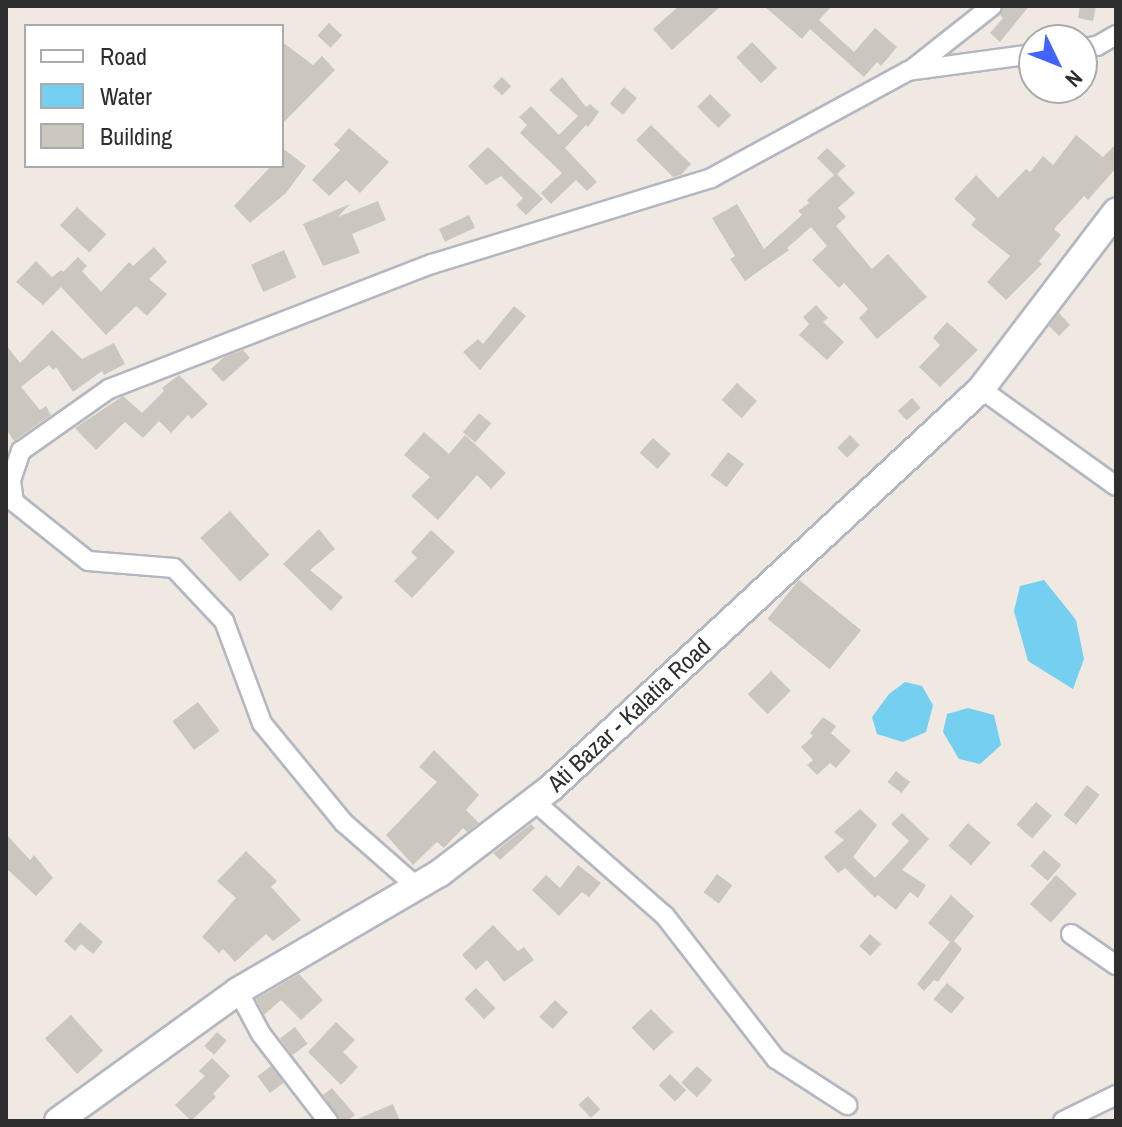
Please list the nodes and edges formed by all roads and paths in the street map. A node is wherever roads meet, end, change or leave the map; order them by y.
1 (992, 6) edge
2 (1116, 35) edge
3 (1098, 45) edge
4 (1018, 56) edge
5 (908, 71) junction
6 (1116, 212) edge
7 (981, 389) junction
8 (1116, 486) edge
9 (534, 801) junction
10 (416, 886) junction
11 (1071, 934) dead end
12 (1116, 965) edge
13 (238, 991) junction
14 (1116, 1095) edge
15 (847, 1105) dead end
16 (58, 1121) edge
17 (328, 1121) edge
18 (1063, 1121) edge

1 - 5 street
2 - 3 street
4 - 5 street
5 - 10 street
6 - 7 main road, Ati Bazar - Kalatia Road
7 - 8 street
7 - 9 main road, Ati Bazar - Kalatia Road
9 - 10 main road, Ati Bazar - Kalatia Road
9 - 15 street
10 - 13 main road, Ati Bazar - Kalatia Road
11 - 12 street
13 - 16 main road, Ati Bazar - Kalatia Road
13 - 17 street
14 - 18 street

